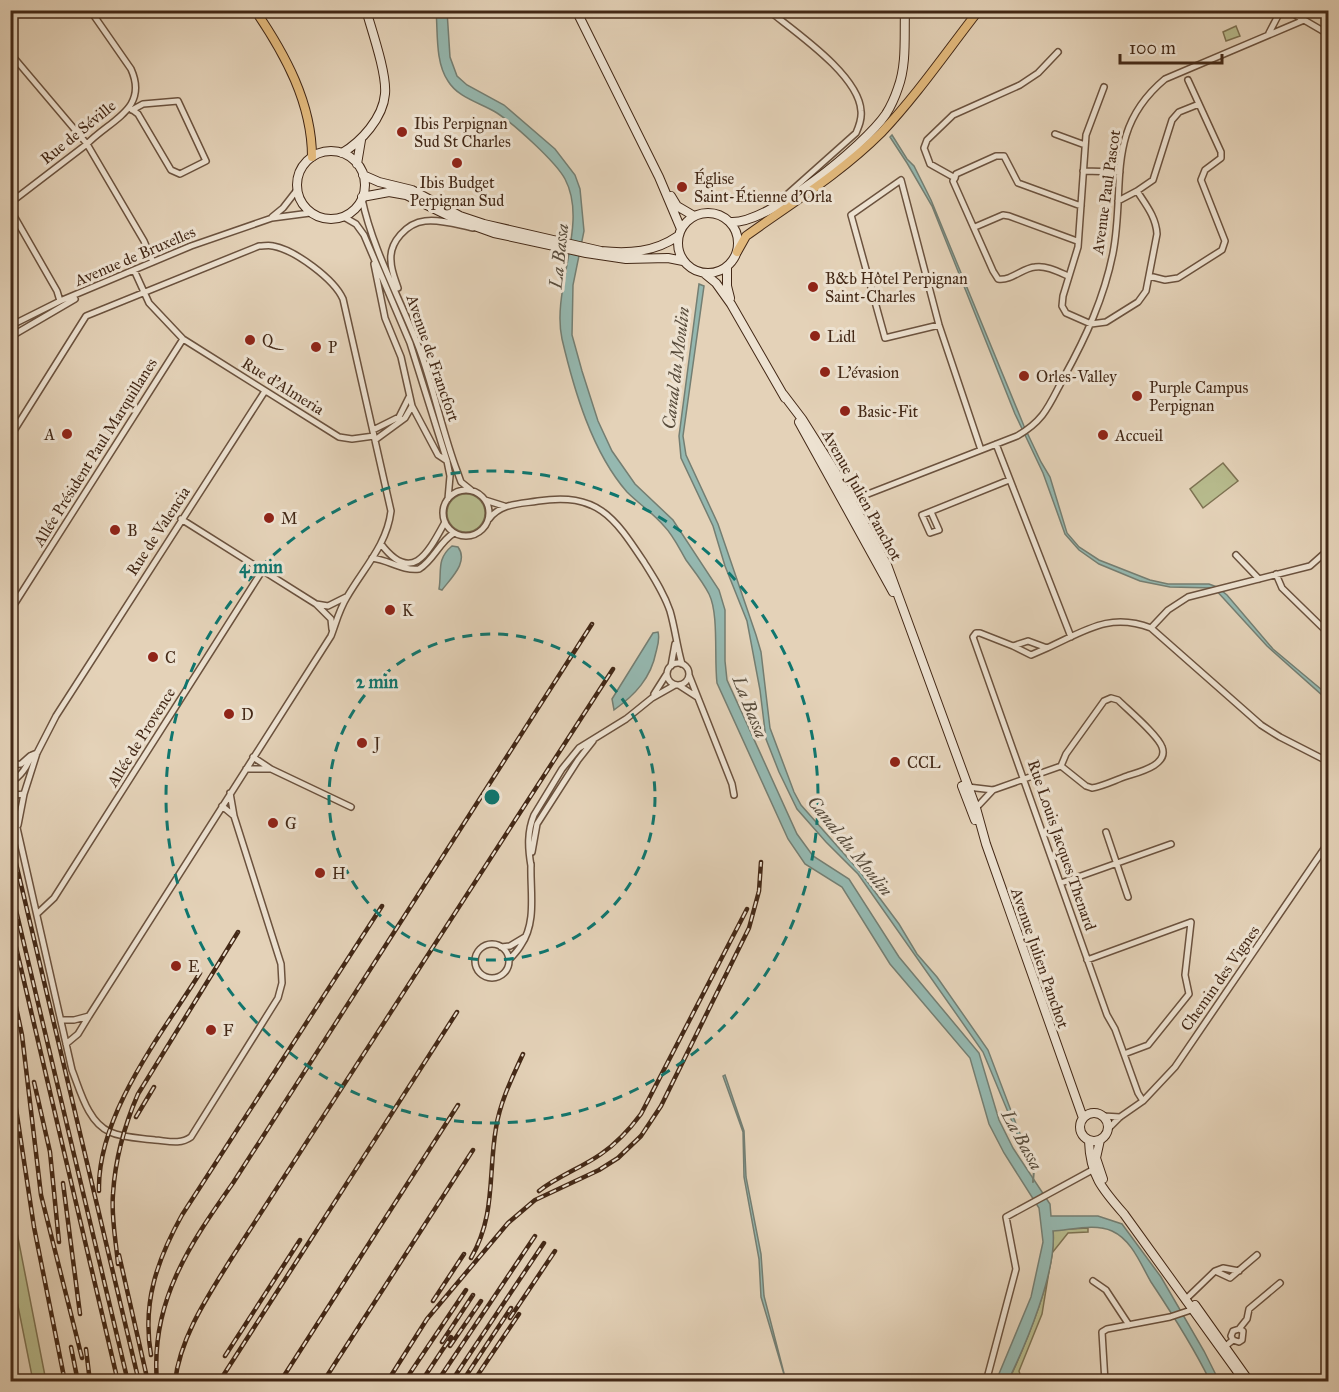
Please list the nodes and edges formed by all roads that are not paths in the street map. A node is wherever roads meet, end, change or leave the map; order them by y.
1 (90, 10) edge
2 (255, 10) edge
3 (366, 10) edge
4 (576, 10) edge
5 (768, 10) edge
6 (905, 10) edge
7 (979, 10) edge
8 (1281, 10) edge
9 (1287, 10) edge
10 (1304, 20) junction
11 (1329, 34) edge
12 (1267, 35) junction
13 (1058, 52) dead end
14 (10, 53) edge
15 (1188, 80) dead end
16 (1104, 87) dead end
17 (1198, 104) junction
18 (131, 109) junction
19 (1055, 134) dead end
20 (361, 140) junction
21 (87, 144) junction
22 (1085, 145) junction
23 (342, 153) junction
24 (312, 157) junction
25 (357, 164) junction
26 (1083, 171) junction
27 (1120, 172) junction
28 (363, 175) junction
29 (659, 177) junction
30 (955, 178) junction
31 (297, 190) junction
32 (1137, 191) junction
33 (362, 198) junction
34 (1118, 201) junction
35 (10, 203) edge
36 (1081, 206) junction
37 (773, 208) junction
38 (10, 209) edge
39 (310, 213) junction
40 (694, 216) junction
41 (344, 217) junction
42 (272, 218) junction
43 (730, 222) junction
44 (975, 227) junction
45 (494, 232) junction
46 (680, 232) junction
47 (1077, 241) junction
48 (565, 246) junction
49 (587, 251) junction
50 (737, 252) junction
51 (374, 258) junction
52 (683, 261) junction
53 (153, 262) junction
54 (727, 267) junction
55 (134, 270) junction
56 (705, 274) junction
57 (1068, 276) junction
58 (1149, 276) junction
59 (89, 291) junction
60 (142, 292) junction
61 (60, 302) junction
62 (731, 304) junction
63 (1091, 324) junction
64 (939, 325) junction
65 (10, 326) edge
66 (10, 337) edge
67 (183, 339) junction
68 (419, 349) junction
69 (265, 391) junction
70 (409, 397) junction
71 (412, 406) junction
72 (374, 435) junction
73 (10, 437) edge
74 (996, 444) junction
75 (981, 450) junction
76 (447, 461) junction
77 (1010, 480) junction
78 (471, 490) junction
79 (448, 499) junction
80 (485, 500) junction
81 (848, 501) junction
82 (506, 506) junction
83 (931, 512) dead end
84 (181, 519) junction
85 (489, 519) junction
86 (445, 522) junction
87 (454, 533) junction
88 (381, 544) junction
89 (1329, 550) edge
90 (1236, 555) dead end
91 (372, 558) junction
92 (262, 571) junction
93 (1276, 574) junction
94 (1259, 579) junction
95 (347, 596) junction
96 (316, 604) junction
97 (10, 611) edge
98 (1329, 624) edge
99 (1151, 628) junction
100 (331, 636) junction
101 (1071, 637) junction
102 (676, 643) junction
103 (1013, 646) junction
104 (1047, 648) junction
105 (682, 664) junction
106 (671, 666) junction
107 (666, 675) junction
108 (689, 675) junction
109 (677, 685) junction
110 (652, 698) junction
111 (700, 700) junction
112 (953, 746) junction
113 (34, 754) junction
114 (253, 758) junction
115 (1325, 760) dead end
116 (10, 765) edge
117 (1061, 766) junction
118 (246, 769) junction
119 (271, 770) junction
120 (1024, 779) junction
121 (10, 783) edge
122 (968, 787) junction
123 (993, 790) junction
124 (230, 793) junction
125 (24, 794) junction
126 (10, 795) edge
127 (734, 795) dead end
128 (222, 806) junction
129 (351, 807) dead end
130 (976, 808) junction
131 (234, 816) junction
132 (17, 828) junction
133 (1106, 832) dead end
134 (1329, 843) edge
135 (986, 844) junction
136 (1172, 844) dead end
137 (1116, 863) junction
138 (1061, 883) junction
139 (1128, 897) dead end
140 (38, 913) junction
141 (526, 936) junction
142 (501, 947) junction
143 (509, 960) junction
144 (1087, 960) junction
145 (89, 1016) junction
146 (62, 1020) junction
147 (66, 1044) junction
148 (1124, 1054) junction
149 (1143, 1101) junction
150 (1086, 1116) junction
151 (1103, 1116) junction
152 (1120, 1117) junction
153 (1108, 1129) junction
154 (1100, 1140) junction
155 (1089, 1141) junction
156 (1095, 1169) junction
157 (1257, 1255) dead end
158 (1093, 1281) dead end
159 (1280, 1283) dead end
160 (1187, 1298) junction
161 (1192, 1310) junction
162 (1129, 1325) junction
163 (1239, 1329) junction
164 (1233, 1340) junction
165 (1223, 1348) junction
166 (986, 1382) edge
167 (1105, 1382) edge
168 (1247, 1382) edge

1 - 18 street, Rue de Séville
2 - 24 main road
3 - 20 main road
4 - 29 main road
5 - 37 street
6 - 37 main road
7 - 50 main road
8 - 12 street
9 - 10 street
10 - 11 street
10 - 12 street, Avenue Paul Pascot
12 - 27 street, Avenue Paul Pascot
13 - 30 street
14 - 21 street
15 - 17 street
16 - 22 street
17 - 32 street
17 - 58 street
18 - 18 street
18 - 21 street, Rue de Séville
19 - 22 street
20 - 23 main road
20 - 25 main road
21 - 35 street, Rue de Séville
21 - 53 street
22 - 26 street
23 - 24 main road
23 - 25 main road
24 - 31 main road
25 - 28 main road
26 - 27 street
26 - 36 street
27 - 34 street, Avenue Paul Pascot
28 - 33 main road
28 - 48 main road
29 - 40 main road
29 - 46 main road
30 - 36 street
30 - 44 street
31 - 39 main road
31 - 42 street, Avenue de Bruxelles
32 - 34 street
32 - 58 street
33 - 41 main road
33 - 45 main road
33 - 68 street, Avenue de Francfort
34 - 63 street, Avenue Paul Pascot
36 - 47 street
37 - 43 main road
38 - 61 street
39 - 41 main road
39 - 42 street, Avenue de Bruxelles
40 - 43 main road
40 - 46 main road
41 - 51 street, Avenue de Francfort
42 - 53 street, Avenue de Bruxelles
43 - 50 main road
44 - 47 street
44 - 57 street
45 - 48 main road
45 - 68 street
46 - 49 main road
46 - 52 main road
47 - 57 street
48 - 49 main road
49 - 52 main road
50 - 54 main road
51 - 70 street
51 - 76 street, Avenue de Francfort
52 - 56 main road
53 - 55 street, Avenue de Bruxelles
54 - 56 main road
54 - 62 main road, Avenue Julien Panchot
55 - 59 street, Avenue de Bruxelles
55 - 60 street, Rue d'Almeria
56 - 62 main road, Avenue Julien Panchot
57 - 63 street
58 - 63 street
59 - 61 street, Avenue de Bruxelles
59 - 66 street
60 - 67 street, Rue d'Almeria
60 - 72 street
60 - 73 street
61 - 65 street, Avenue de Bruxelles
62 - 81 main road, Avenue Julien Panchot
63 - 74 street, Avenue Paul Pascot
64 - 64 street
64 - 75 street
67 - 69 street, Rue d'Almeria
67 - 97 street, Allée Président Paul Marquillanes
68 - 78 street, Avenue de Francfort
69 - 72 street, Rue d'Almeria
69 - 84 street, Rue de Valencia
70 - 71 street
70 - 72 street
71 - 72 street
71 - 76 street
72 - 88 street
74 - 75 street, Avenue Paul Pascot
74 - 77 street
75 - 81 street, Avenue Paul Pascot
76 - 79 street, Avenue de Francfort
77 - 83 street
77 - 101 street
78 - 79 street
78 - 80 street
79 - 86 street
80 - 82 street
80 - 85 street
81 - 112 main road, Avenue Julien Panchot
82 - 85 street
82 - 102 street
84 - 92 street
84 - 113 street, Rue de Valencia
85 - 87 street
86 - 87 street
86 - 88 street
87 - 91 street
88 - 91 street
89 - 93 street
90 - 94 street
91 - 95 street
92 - 96 street
92 - 140 street, Allée de Provence
93 - 94 street
93 - 98 street
94 - 99 street
95 - 96 street
95 - 100 street
96 - 100 street
99 - 101 street, Rue Louis Jacques Thenard
99 - 115 street
100 - 114 street
101 - 104 street, Rue Louis Jacques Thenard
102 - 105 street
102 - 106 street
103 - 104 street, Rue Louis Jacques Thenard
103 - 104 street, Rue Louis Jacques Thenard
103 - 120 street, Rue Louis Jacques Thenard
105 - 106 street
105 - 108 street
106 - 107 street
107 - 109 street
107 - 110 street
108 - 109 street
108 - 111 street
109 - 110 street
109 - 111 street
110 - 141 street
111 - 127 street
112 - 122 main road, Avenue Julien Panchot
112 - 135 main road, Avenue Julien Panchot
113 - 116 street
113 - 121 street
113 - 125 street
114 - 118 street
114 - 119 street
117 - 117 street
117 - 120 street
118 - 119 street
118 - 124 street
119 - 129 street
120 - 123 street
120 - 138 street, Rue Louis Jacques Thenard
122 - 123 street
122 - 130 main road, Avenue Julien Panchot
123 - 130 street
124 - 128 street
124 - 131 street
125 - 126 street
125 - 132 street
126 - 132 street
128 - 131 street
128 - 145 street
130 - 135 main road, Avenue Julien Panchot
131 - 147 street
132 - 140 street
133 - 137 street
134 - 149 street, Chemin des Vignes
135 - 150 main road, Avenue Julien Panchot
136 - 137 street
137 - 138 street
137 - 139 street
138 - 144 street, Rue Louis Jacques Thenard
140 - 146 street
141 - 142 street
141 - 143 street
142 - 143 street
142 - 143 street
144 - 148 street, Rue Louis Jacques Thenard
144 - 148 street
145 - 146 street
145 - 147 street
146 - 147 street
148 - 149 street, Rue Louis Jacques Thenard
149 - 152 street, Chemin des Vignes
150 - 151 main road
150 - 155 main road
151 - 152 street
151 - 153 main road
152 - 153 street, Chemin des Vignes
153 - 154 main road
154 - 155 main road
154 - 156 main road
155 - 156 main road
156 - 160 main road
156 - 166 street
157 - 160 street
158 - 162 street
159 - 163 street
160 - 161 main road
161 - 162 street
161 - 165 main road
162 - 167 street
163 - 164 street
163 - 164 street
164 - 165 street
165 - 168 main road

